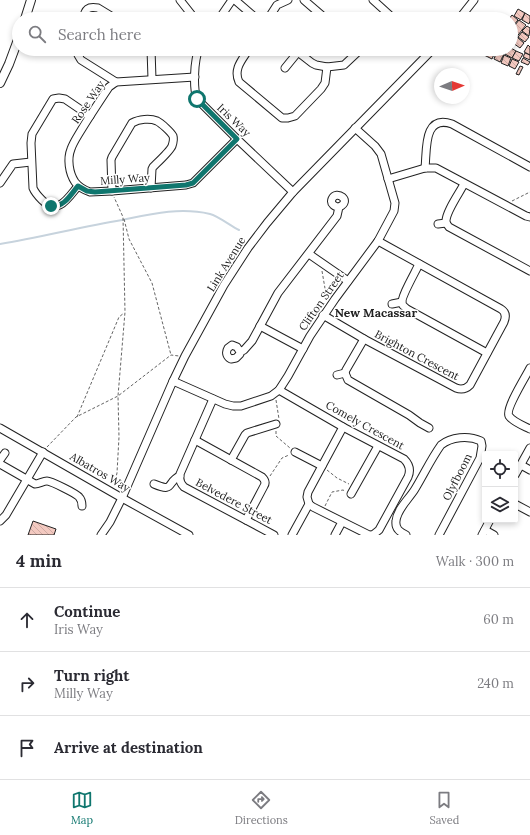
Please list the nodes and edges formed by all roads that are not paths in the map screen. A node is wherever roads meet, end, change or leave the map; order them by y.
1 (31, 0) edge
2 (180, 0) edge
3 (232, 0) edge
4 (235, 0) edge
5 (288, 0) edge
6 (304, 0) edge
7 (373, 0) edge
8 (474, 0) edge
9 (27, 12) edge
10 (85, 12) edge
11 (105, 12) edge
12 (189, 12) edge
13 (224, 12) edge
14 (249, 12) edge
15 (272, 12) edge
16 (319, 12) edge
17 (386, 12) edge
18 (465, 12) edge
19 (12, 54) edge
20 (79, 56) edge
21 (151, 56) edge
22 (197, 56) edge
23 (245, 56) edge
24 (293, 56) edge
25 (303, 56) edge
26 (354, 56) edge
27 (425, 56) edge
28 (327, 67) junction
29 (285, 68) dead end
30 (195, 77) junction
31 (152, 79) junction
32 (116, 82) junction
33 (0, 83) edge
34 (90, 116) junction
35 (355, 128) junction
36 (237, 139) junction
37 (31, 162) junction
38 (530, 167) edge
39 (425, 168) junction
40 (388, 179) junction
41 (0, 183) edge
42 (464, 184) junction
43 (78, 186) junction
44 (152, 188) junction
45 (112, 191) junction
46 (293, 192) junction
47 (339, 207) dead end
48 (530, 217) edge
49 (446, 223) junction
50 (438, 224) dead end
51 (378, 241) junction
52 (309, 254) junction
53 (419, 264) junction
54 (530, 271) edge
55 (348, 281) junction
56 (402, 302) junction
57 (392, 304) dead end
58 (323, 315) junction
59 (260, 326) junction
60 (364, 339) junction
61 (302, 350) junction
62 (240, 352) dead end
63 (487, 353) junction
64 (530, 368) edge
65 (345, 373) junction
66 (337, 375) dead end
67 (173, 381) junction
68 (277, 392) junction
69 (213, 399) junction
70 (276, 424) road end
71 (343, 427) junction
72 (0, 428) edge
73 (429, 428) dead end
74 (530, 429) edge
75 (195, 440) junction
76 (378, 446) junction
77 (530, 448) edge
78 (4, 452) dead end
79 (43, 452) junction
80 (295, 452) road end
81 (0, 460) edge
82 (231, 460) junction
83 (0, 464) edge
84 (520, 465) junction
85 (322, 466) junction
86 (518, 469) edge
87 (530, 470) edge
88 (180, 476) junction
89 (26, 480) junction
90 (154, 484) dead end
91 (350, 494) dead end
92 (122, 498) junction
93 (309, 504) junction
94 (82, 506) dead end
95 (518, 506) edge
96 (530, 512) edge
97 (246, 520) junction
98 (0, 521) edge
99 (342, 522) junction
100 (488, 523) edge
101 (483, 532) edge
102 (101, 535) edge
103 (189, 535) edge
104 (274, 535) edge
105 (292, 535) edge
106 (335, 535) edge
107 (370, 535) edge
108 (406, 535) edge
109 (438, 535) edge
110 (494, 535) edge

1 - 9 main road
2 - 12 street
3 - 13 street
4 - 14 street
5 - 15 street
6 - 16 street
7 - 17 street
8 - 18 street
10 - 11 street
19 - 33 main road
20 - 32 street
21 - 31 street
22 - 30 street, Iris Way
23 - 28 street
24 - 29 street
25 - 28 street
26 - 28 street
27 - 35 street, Link Avenue
30 - 31 street, Rose Way
30 - 36 street, Iris Way
31 - 32 street, Rose Way
32 - 34 street, Rose Way
34 - 37 street
34 - 43 street, Rose Way
35 - 40 street, Clifton Street
35 - 46 street, Link Avenue
36 - 44 street, Milly Way
36 - 46 street, Iris Way
37 - 41 street
37 - 43 street
38 - 39 street
39 - 40 street
39 - 42 street
40 - 51 street, Clifton Street
42 - 48 street
42 - 49 street
43 - 45 street, Milly Way
44 - 45 street, Milly Way
44 - 45 street
46 - 67 street, Link Avenue
47 - 52 street
49 - 50 street
49 - 54 street
51 - 53 street, Brighton Crescent
51 - 55 street, Clifton Street
52 - 55 street
52 - 59 street
53 - 56 street
53 - 63 street, Brighton Crescent
55 - 58 street, Clifton Street
56 - 57 street
56 - 63 street
58 - 60 street, Brighton Crescent
58 - 61 street, Clifton Street
59 - 61 street
59 - 62 street
60 - 63 street, Brighton Crescent
60 - 65 street
61 - 68 street, Clifton Street
64 - 74 street
65 - 66 street
65 - 73 street
67 - 69 street
67 - 92 street, Link Avenue
68 - 69 street
68 - 71 street, Comely Crescent
69 - 75 street
70 - 82 street
71 - 76 street, Comely Crescent
71 - 85 street
72 - 79 street, Albatros Way
75 - 82 street
75 - 88 street
76 - 91 street
76 - 107 street, Comely Crescent
77 - 84 street
78 - 81 street
79 - 89 street
79 - 92 street, Albatros Way
80 - 85 street
82 - 97 street
83 - 89 street
84 - 86 street
84 - 87 street
85 - 93 street
88 - 90 street
88 - 97 street, Belvedere Street
89 - 94 street
89 - 98 street
92 - 102 street, Link Avenue
92 - 103 street, Albatros Way
93 - 99 street, Comely Crescent
93 - 105 street
95 - 96 street
97 - 104 street, Belvedere Street
99 - 106 street
99 - 107 street, Comely Crescent
100 - 101 street
101 - 110 street
108 - 109 street, Olyfboom

